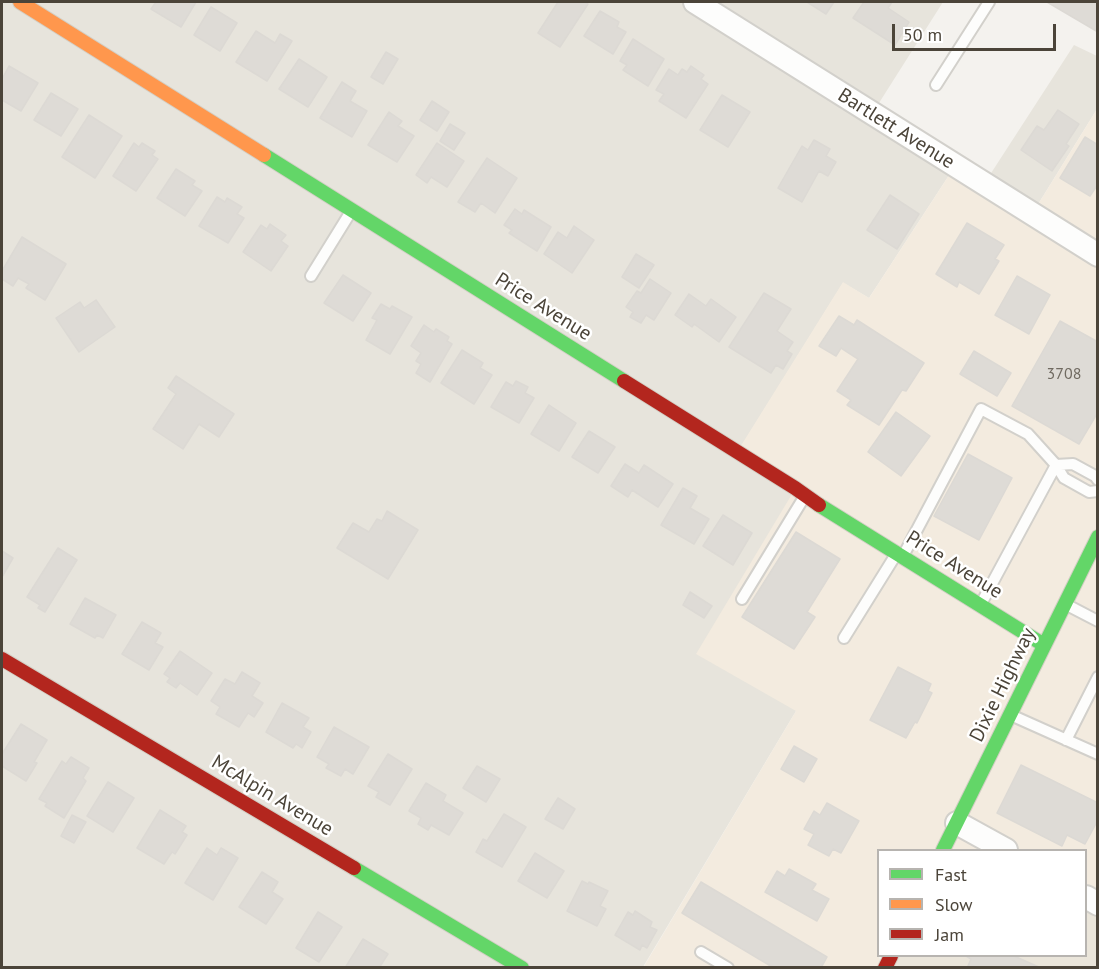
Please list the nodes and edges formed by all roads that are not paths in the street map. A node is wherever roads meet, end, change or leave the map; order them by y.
1 (20, 2) edge
2 (695, 2) edge
3 (989, 2) edge
4 (936, 85) dead end
5 (352, 210) junction
6 (1098, 255) edge
7 (310, 276) dead end
8 (1056, 465) junction
9 (1098, 480) edge
10 (1098, 491) edge
11 (804, 496) junction
12 (1098, 537) edge
13 (900, 555) junction
14 (742, 599) dead end
15 (1065, 604) junction
16 (981, 605) junction
17 (1098, 621) edge
18 (844, 638) dead end
19 (1044, 645) junction
20 (2, 659) edge
21 (1098, 677) edge
22 (1010, 714) junction
23 (1066, 740) junction
24 (1098, 754) edge
25 (957, 823) junction
26 (944, 849) edge
27 (1004, 849) edge
28 (700, 952) dead end
29 (522, 968) edge
30 (728, 968) edge

1 - 5 street, Price Avenue
2 - 6 street, Bartlett Avenue
3 - 4 lane
5 - 7 lane
5 - 11 street, Price Avenue
8 - 9 lane
8 - 10 lane
8 - 13 lane
8 - 16 lane
11 - 13 street, Price Avenue
11 - 14 lane
12 - 15 street, Dixie Highway
13 - 16 street, Price Avenue
13 - 18 lane
15 - 17 lane
15 - 19 street, Dixie Highway
16 - 19 street, Price Avenue
19 - 22 street, Dixie Highway
20 - 29 street, McAlpin Avenue
21 - 23 lane
22 - 23 lane
22 - 25 street, Dixie Highway
23 - 24 lane
25 - 26 street, Dixie Highway
25 - 27 street
28 - 30 lane

